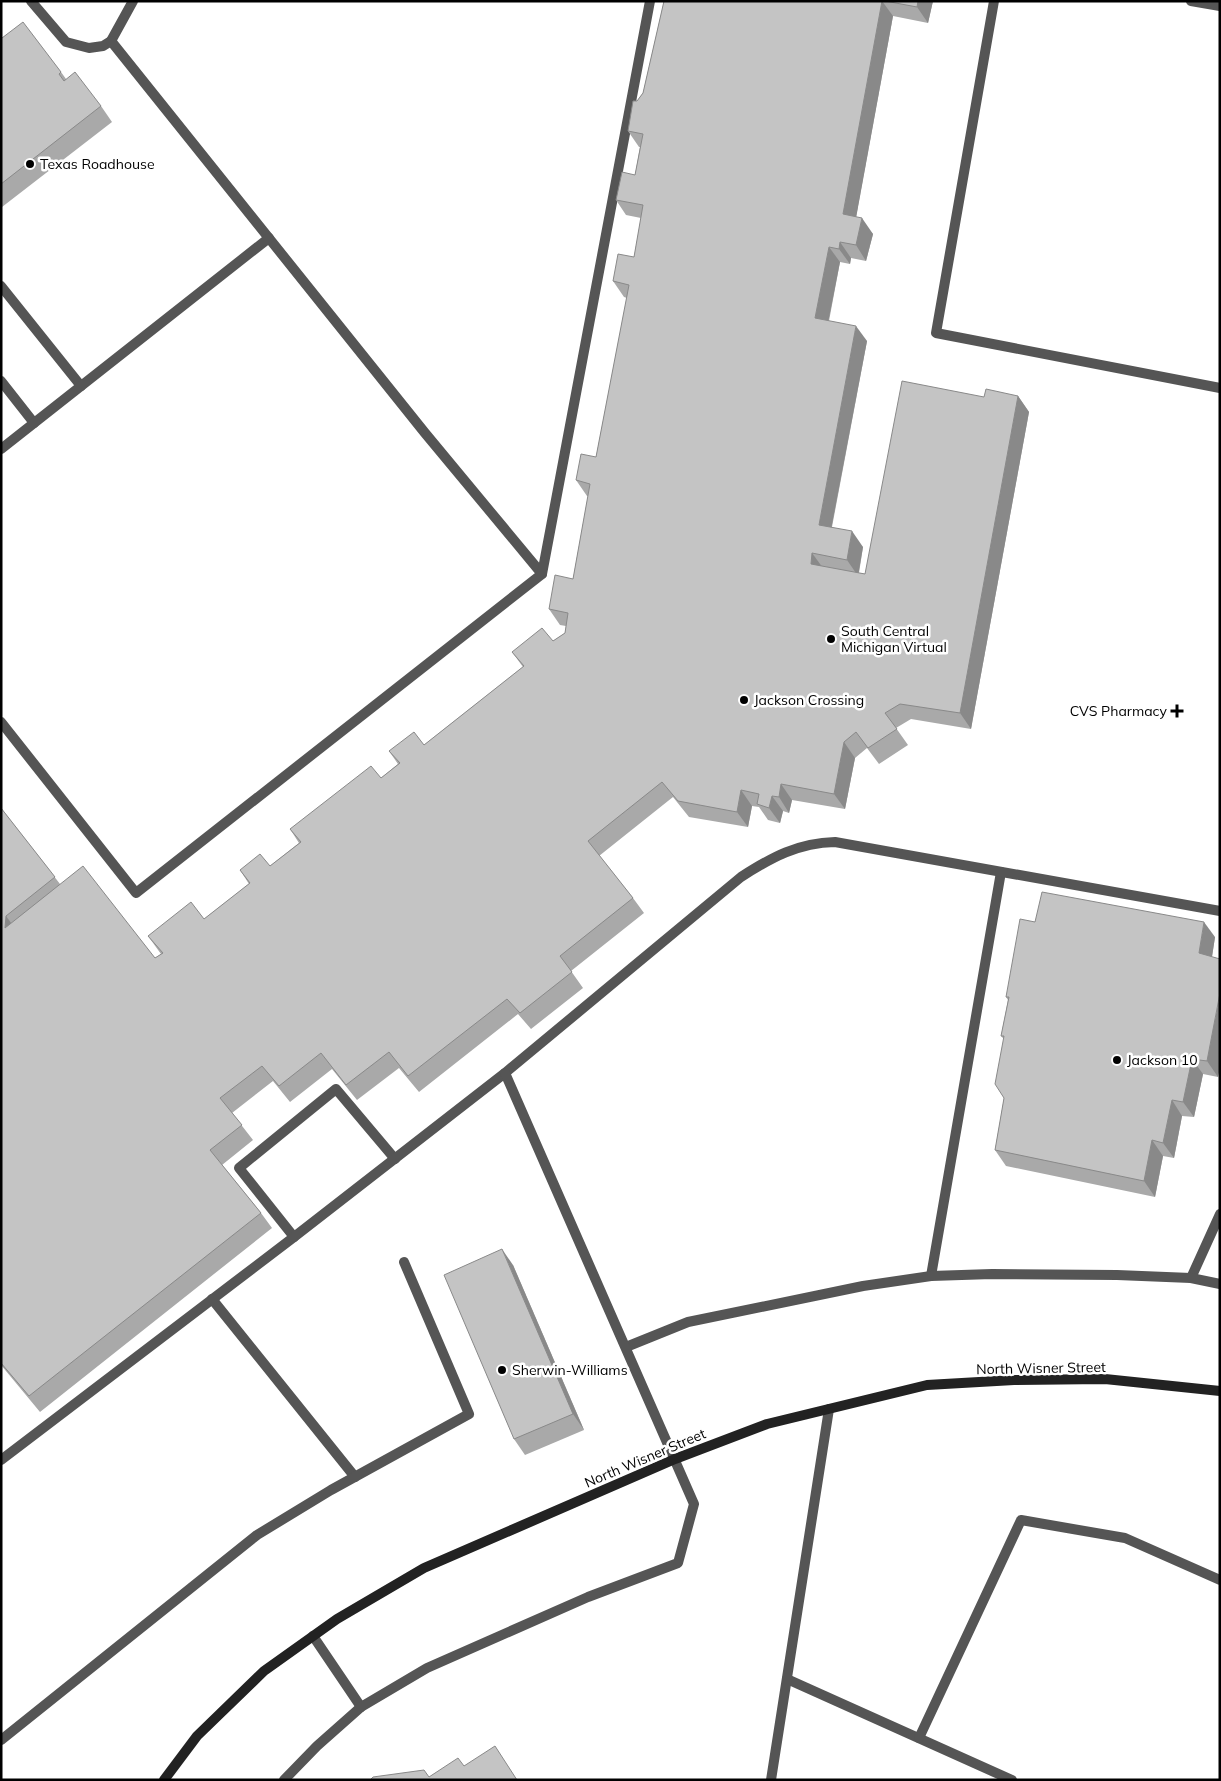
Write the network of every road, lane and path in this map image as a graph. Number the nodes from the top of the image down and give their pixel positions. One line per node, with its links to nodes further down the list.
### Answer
1 (31, 1): 7 (lane)
2 (133, 1): 7 (lane)
3 (650, 1): 15 (lane)
4 (994, 1): 12 (lane)
5 (1191, 1): 6 (lane)
6 (1220, 6)
7 (111, 41): 8 (lane)
8 (269, 238): 11 (lane); 15 (lane)
9 (1, 286): 11 (lane)
10 (1, 381): 13 (lane)
11 (81, 386): 13 (lane)
12 (1220, 388)
13 (34, 423): 14 (lane)
14 (3, 443)
15 (542, 574): 16 (lane)
16 (1, 722)
17 (1001, 872): 18 (lane); 19 (lane); 24 (lane)
18 (1220, 911)
19 (505, 1073): 20 (lane); 28 (lane)
20 (395, 1159): 22 (lane); 22 (lane)
21 (1220, 1214): 25 (lane)
22 (294, 1237): 27 (lane)
23 (404, 1262): 33 (lane)
24 (931, 1276): 25 (lane); 28 (lane)
25 (1191, 1278): 26 (lane)
26 (1220, 1284)
27 (212, 1299): 32 (lane); 33 (lane)
28 (626, 1347): 31 (lane)
29 (1220, 1391): 30 (street, North Wisner Street)
30 (829, 1409): 31 (street, North Wisner Street); 36 (lane)
31 (675, 1459): 35 (street, North Wisner Street); 37 (lane)
32 (1, 1460)
33 (354, 1477): 39 (lane)
34 (1220, 1580): 38 (lane)
35 (313, 1636): 37 (lane); 40 (street, North Wisner Street)
36 (787, 1679): 38 (lane); 42 (lane)
37 (361, 1707): 41 (lane)
38 (919, 1738): 43 (lane)
39 (1, 1740)
40 (164, 1780)
41 (284, 1780)
42 (771, 1780)
43 (1012, 1780)

